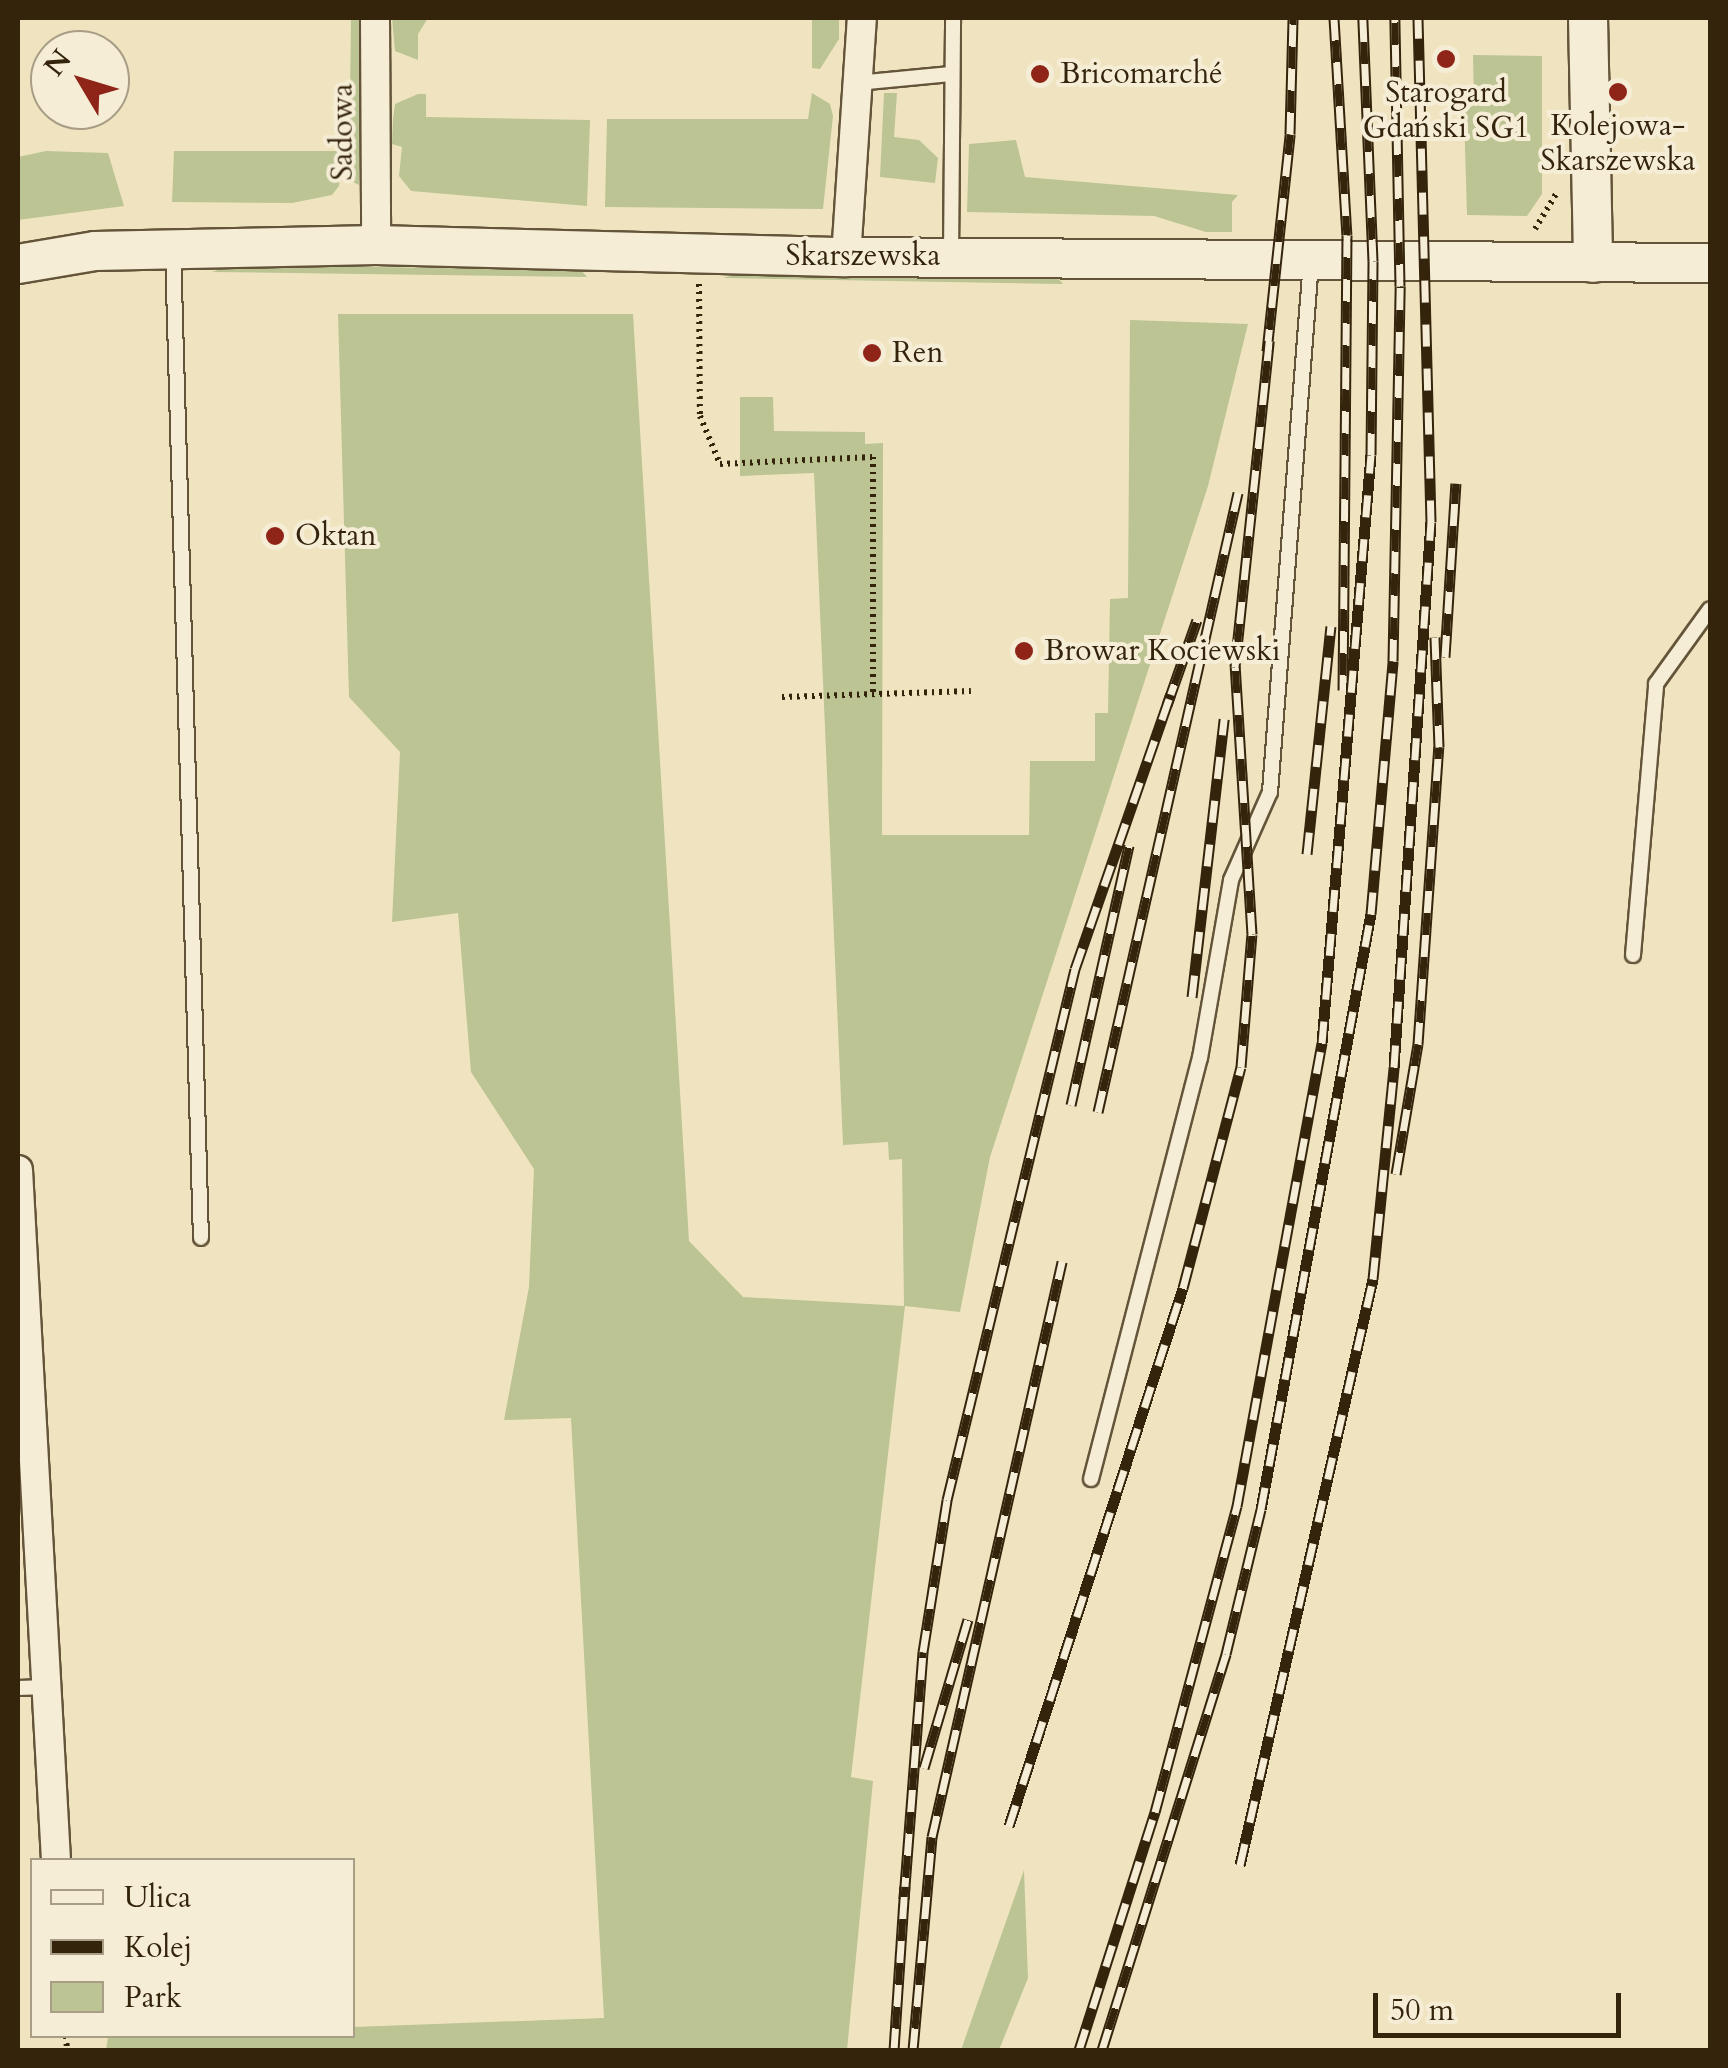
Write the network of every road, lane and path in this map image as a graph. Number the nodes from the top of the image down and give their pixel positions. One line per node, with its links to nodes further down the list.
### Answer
1 (375, 18): 7 (street, Sadowa)
2 (862, 18): 6 (street)
3 (953, 18): 5 (lane)
4 (1588, 18): 13 (main road)
5 (952, 74): 6 (lane); 11 (lane)
6 (856, 82): 10 (street)
7 (376, 246): 8 (main road, Skarszewska); 9 (main road, Skarszewska)
8 (172, 249): 15 (main road, Skarszewska); 22 (lane)
9 (694, 254): 10 (main road, Skarszewska); 18 (path)
10 (846, 257): 11 (main road, Skarszewska)
11 (952, 257): 12 (main road, Skarszewska)
12 (1311, 260): 13 (main road, Skarszewska); 23 (lane)
13 (1593, 263): 14 (main road, Skarszewska)
14 (1710, 263)
15 (18, 264)
16 (1710, 609): 20 (lane)
17 (971, 691): 18 (path)
18 (874, 694): 19 (path)
19 (782, 697)
20 (1633, 955)
21 (18, 1170): 24 (street)
22 (200, 1238)
23 (1091, 1479)
24 (48, 1686): 25 (lane); 26 (street)
25 (18, 1688)
26 (56, 1858)

